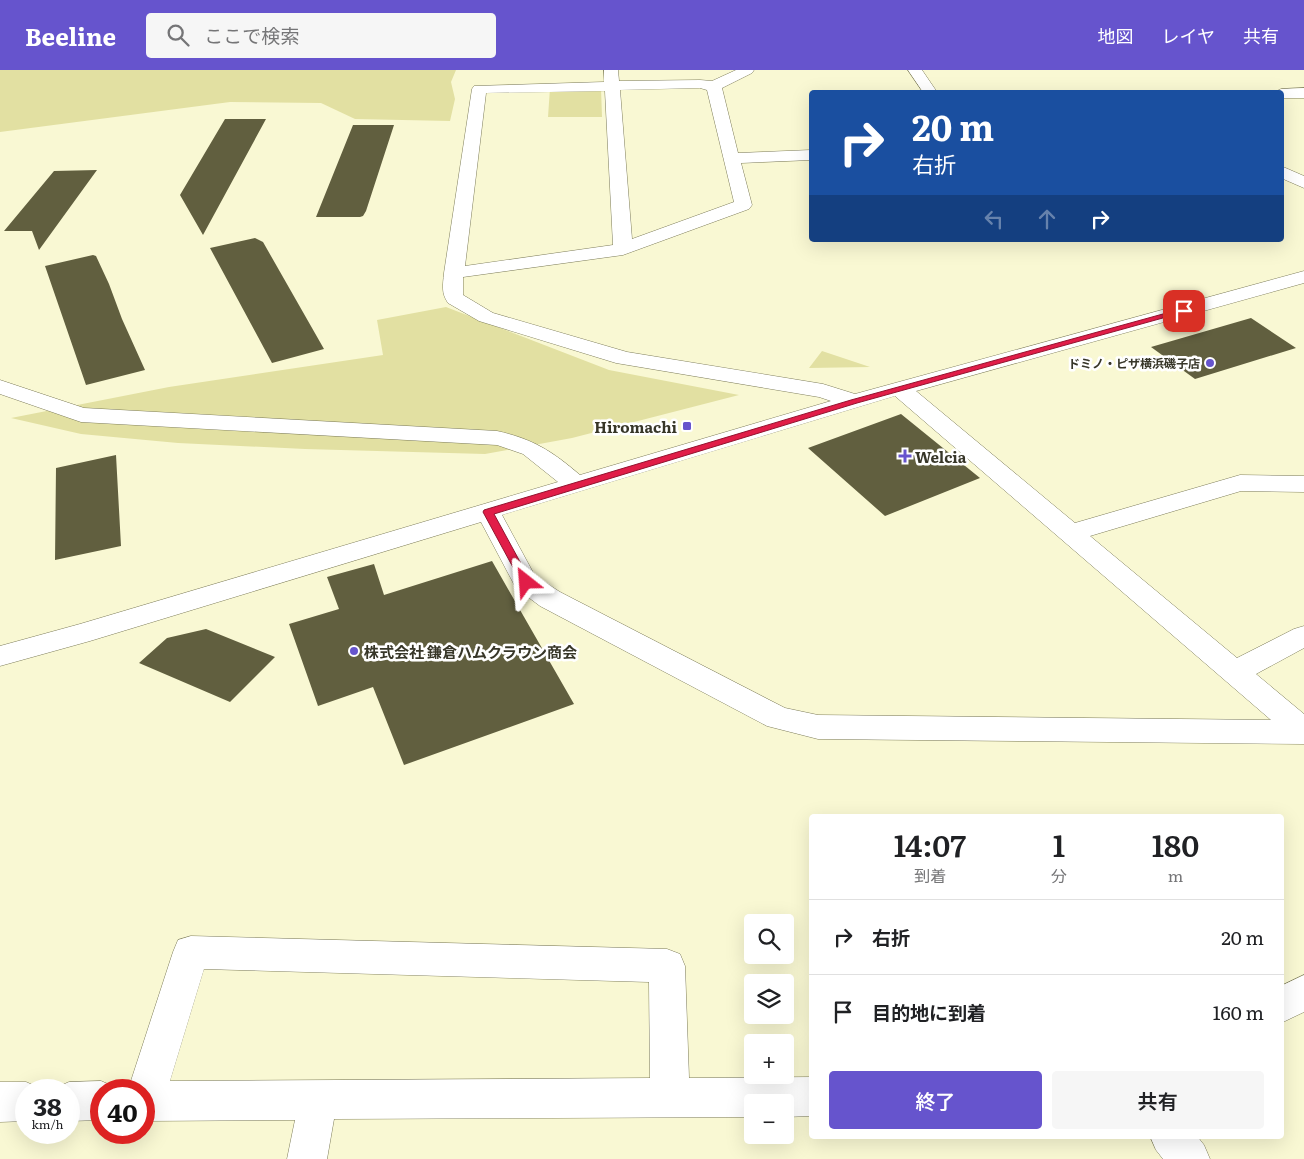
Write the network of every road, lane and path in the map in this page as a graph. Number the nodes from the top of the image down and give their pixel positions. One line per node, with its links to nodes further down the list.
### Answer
1 (748, 70): 4 (street)
2 (915, 70): 5 (street)
3 (611, 78): 4 (street); 12 (street); 13 (street)
4 (714, 86): 9 (street)
5 (929, 90)
6 (1284, 94): 7 (street)
7 (1304, 94)
8 (809, 155): 9 (street)
9 (732, 158): 12 (street)
10 (1284, 173): 11 (street)
11 (1304, 183)
12 (623, 249): 13 (street)
13 (454, 273): 17 (street)
14 (1304, 277): 16 (street)
15 (0, 387): 19 (street)
16 (900, 389): 17 (street); 21 (street)
17 (854, 402): 19 (street)
18 (1304, 484): 21 (street)
19 (576, 485): 20 (street)
20 (488, 512): 23 (street); 25 (street)
21 (1070, 533): 24 (street)
22 (1304, 636): 24 (street)
23 (0, 656)
24 (1235, 672): 25 (street)
25 (1304, 732)
26 (1304, 992): 27 (street)
27 (1284, 1004)
28 (151, 1079): 30 (street)
29 (809, 1098): 30 (street)
30 (670, 1099): 32 (street)
31 (155, 1101): 32 (street)
32 (318, 1101): 36 (street)
33 (0, 1102): 34 (street)
34 (15, 1102)
35 (1173, 1139): 37 (street)
36 (307, 1159)
37 (1190, 1159)

